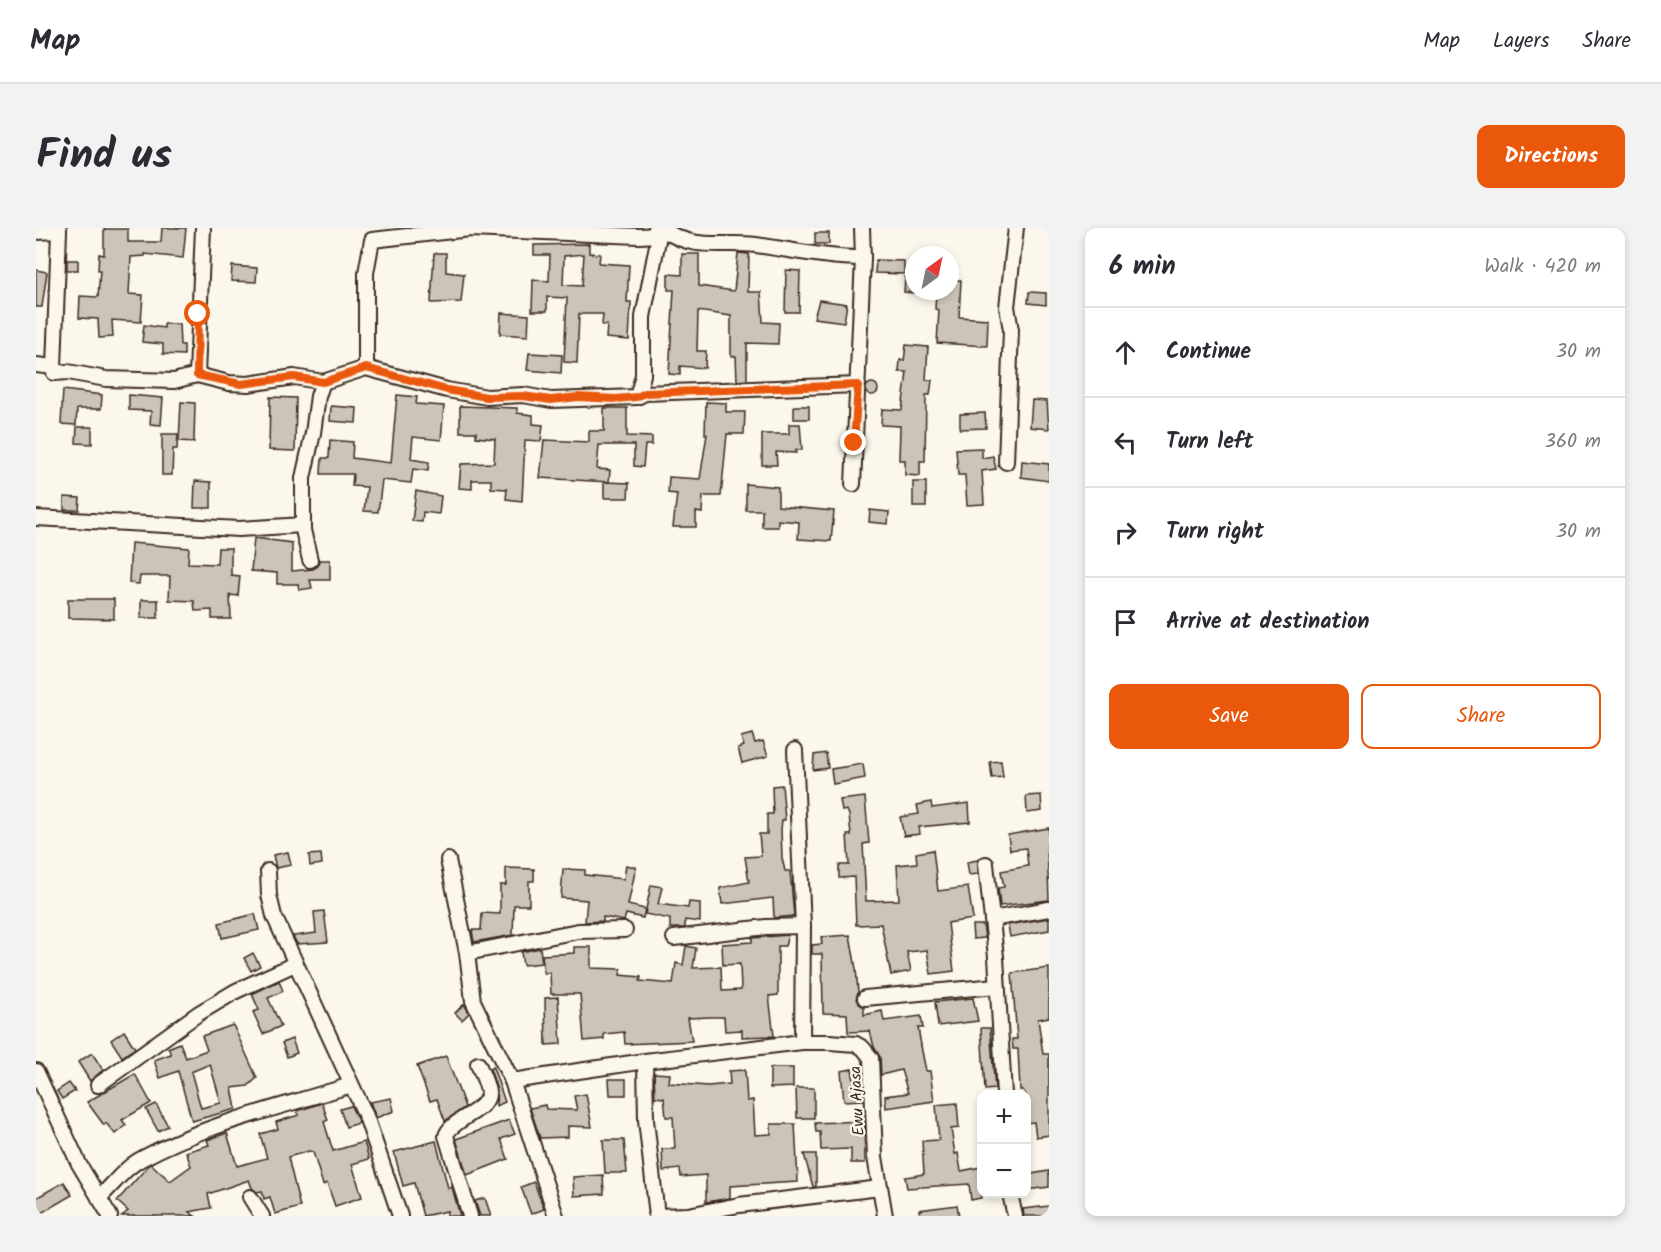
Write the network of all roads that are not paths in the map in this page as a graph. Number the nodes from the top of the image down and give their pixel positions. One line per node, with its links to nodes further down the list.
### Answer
1 (203, 228): 11 (street)
2 (862, 228): 7 (street)
3 (1016, 228): 15 (street)
4 (59, 230): 6 (street); 9 (street)
5 (658, 231): 7 (street); 10 (street); 14 (street)
6 (36, 232)
7 (863, 258): 13 (street)
8 (36, 365): 9 (street)
9 (54, 367): 11 (street)
10 (366, 368): 12 (street); 14 (street)
11 (197, 375): 12 (street)
12 (323, 382): 18 (street)
13 (858, 385): 14 (street); 16 (street)
14 (637, 397)
15 (1006, 462)
16 (853, 484)
17 (36, 518): 18 (street)
18 (303, 525): 19 (street)
19 (310, 560)
20 (795, 750): 26 (street)
21 (448, 860): 29 (street)
22 (986, 864): 25 (street)
23 (268, 871): 30 (street)
24 (1049, 909): 25 (street)
25 (992, 919): 31 (street)
26 (803, 926): 28 (street); 33 (street)
27 (625, 930): 29 (street)
28 (674, 938)
29 (467, 953): 37 (street)
30 (295, 964): 38 (street); 39 (street)
31 (997, 986): 32 (street); 40 (street)
32 (866, 998)
33 (802, 1042): 34 (street, Ewu Ajasa); 41 (street, Ewu Ajasa)
34 (645, 1061): 37 (street, Ewu Ajasa); 50 (street)
35 (478, 1064): 48 (street)
36 (36, 1071): 43 (street)
37 (512, 1081): 49 (street)
38 (98, 1085)
39 (351, 1085): 43 (street); 47 (street)
40 (1004, 1090)
41 (880, 1188): 50 (street); 51 (street, Ewu Ajasa)
42 (250, 1197): 46 (street)
43 (99, 1198): 45 (street)
44 (1012, 1198): 52 (street)
45 (110, 1216)
46 (262, 1216)
47 (400, 1216)
48 (470, 1216)
49 (556, 1216)
50 (656, 1216)
51 (885, 1216)
52 (1014, 1216)

